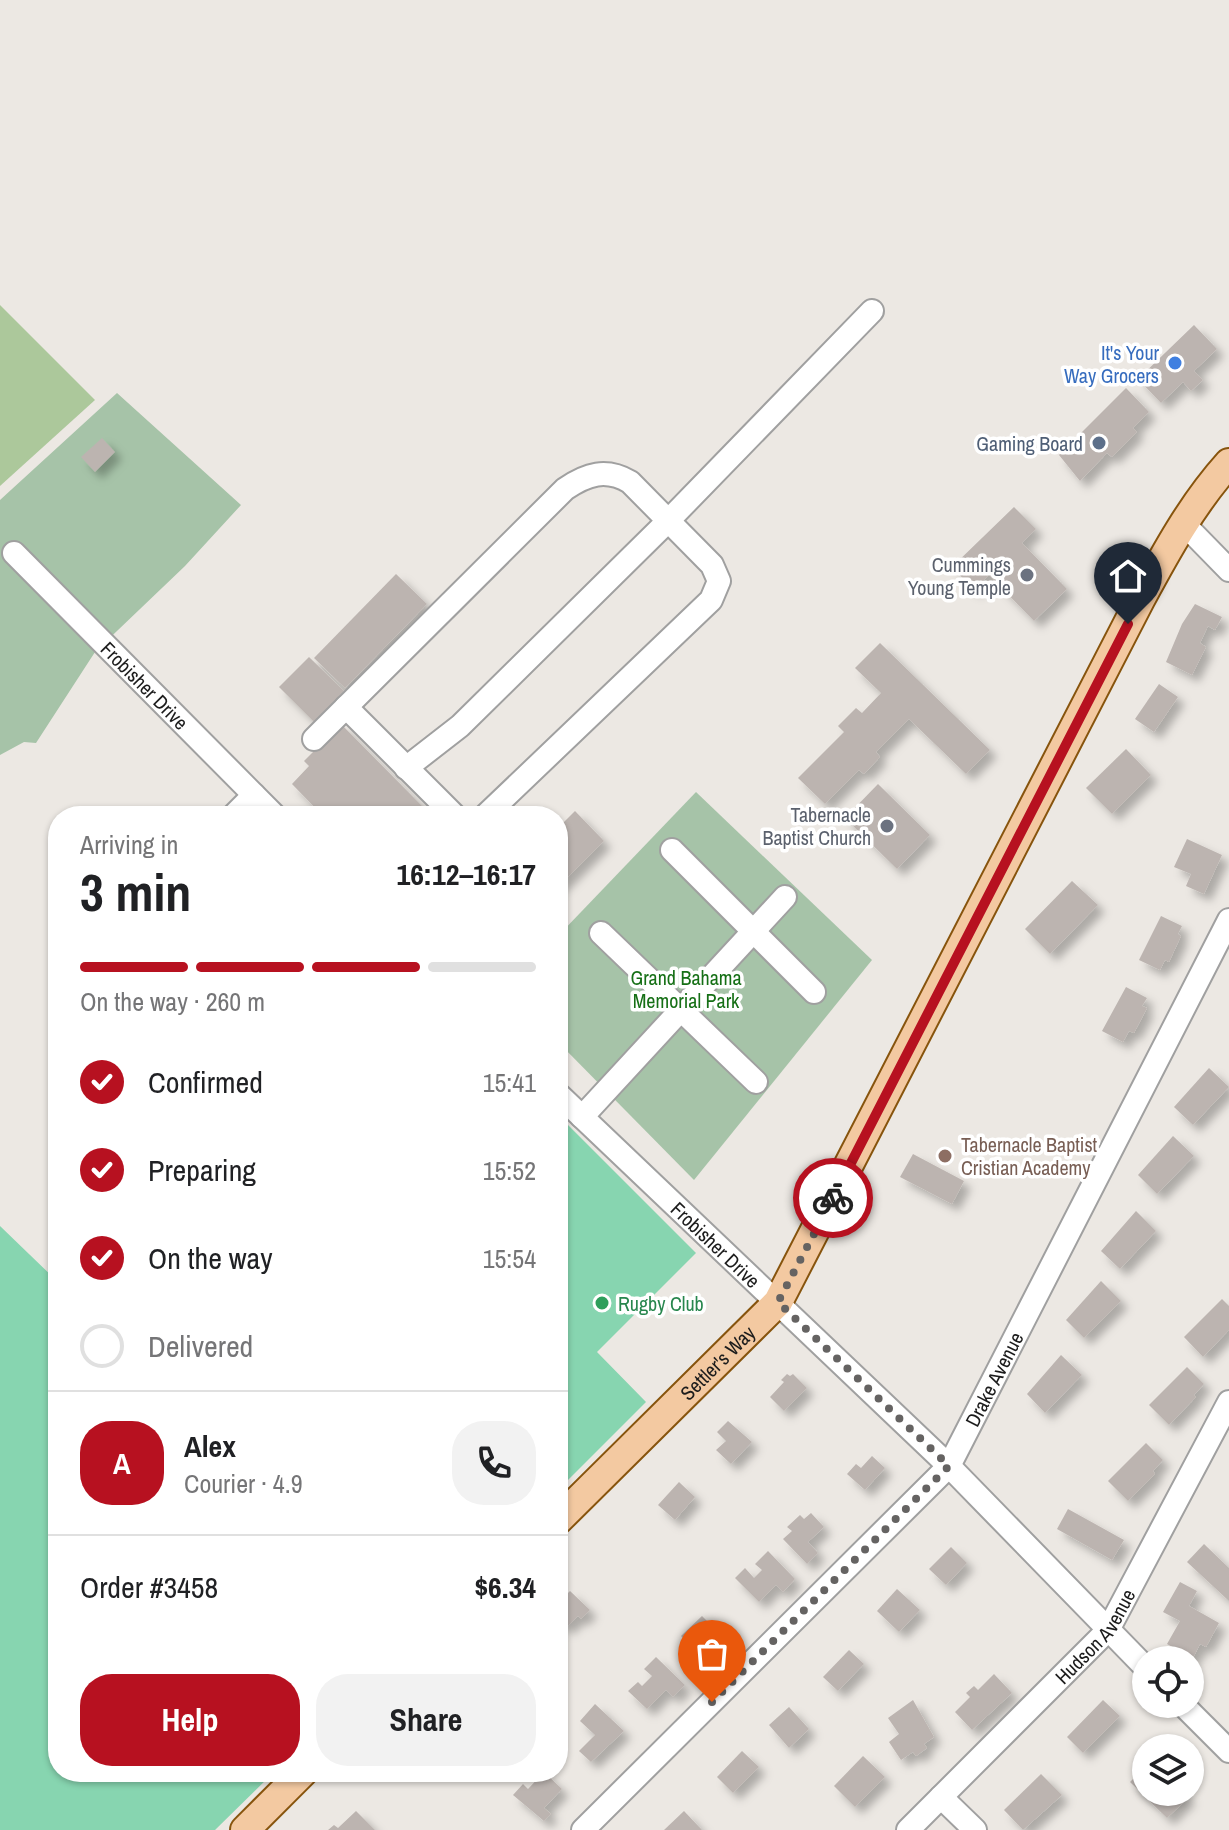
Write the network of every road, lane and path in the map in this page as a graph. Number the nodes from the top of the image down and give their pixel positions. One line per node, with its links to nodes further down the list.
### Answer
1 (872, 311): 3 (street)
2 (1229, 463): 4 (main road, Settler's Way)
3 (668, 521): 7 (street); 9 (street); 14 (street)
4 (1184, 524): 6 (street); 25 (main road, Settler's Way)
5 (14, 553): 10 (street, Frobisher Drive)
6 (1229, 570)
7 (346, 707): 8 (street); 9 (street)
8 (314, 739)
9 (406, 768): 13 (street)
10 (254, 795): 11 (street); 12 (street, Frobisher Drive)
11 (243, 806)
12 (265, 806)
13 (439, 806)
14 (495, 806)
15 (672, 850): 18 (street)
16 (785, 897): 18 (street)
17 (1229, 920): 27 (street, Drake Avenue)
18 (753, 931): 20 (street); 21 (street)
19 (601, 933): 21 (street)
20 (814, 992)
21 (681, 1010): 22 (street); 24 (street)
22 (756, 1082)
23 (568, 1104): 24 (street, Frobisher Drive)
24 (582, 1117): 25 (street, Frobisher Drive)
25 (778, 1302): 27 (street, Frobisher Drive); 28 (main road, Settler's Way)
26 (1229, 1402): 29 (street, Hudson Avenue)
27 (949, 1466): 29 (street, Frobisher Drive); 36 (street, Drake Avenue)
28 (568, 1510)
29 (1108, 1630): 30 (street, Frobisher Drive); 34 (street, Hudson Avenue)
30 (1132, 1654)
31 (1196, 1718): 32 (street)
32 (1229, 1751)
33 (293, 1782): 35 (main road)
34 (941, 1797): 37 (street, Hudson Avenue); 38 (street)
35 (245, 1830)
36 (583, 1830)
37 (908, 1830)
38 (975, 1830)

